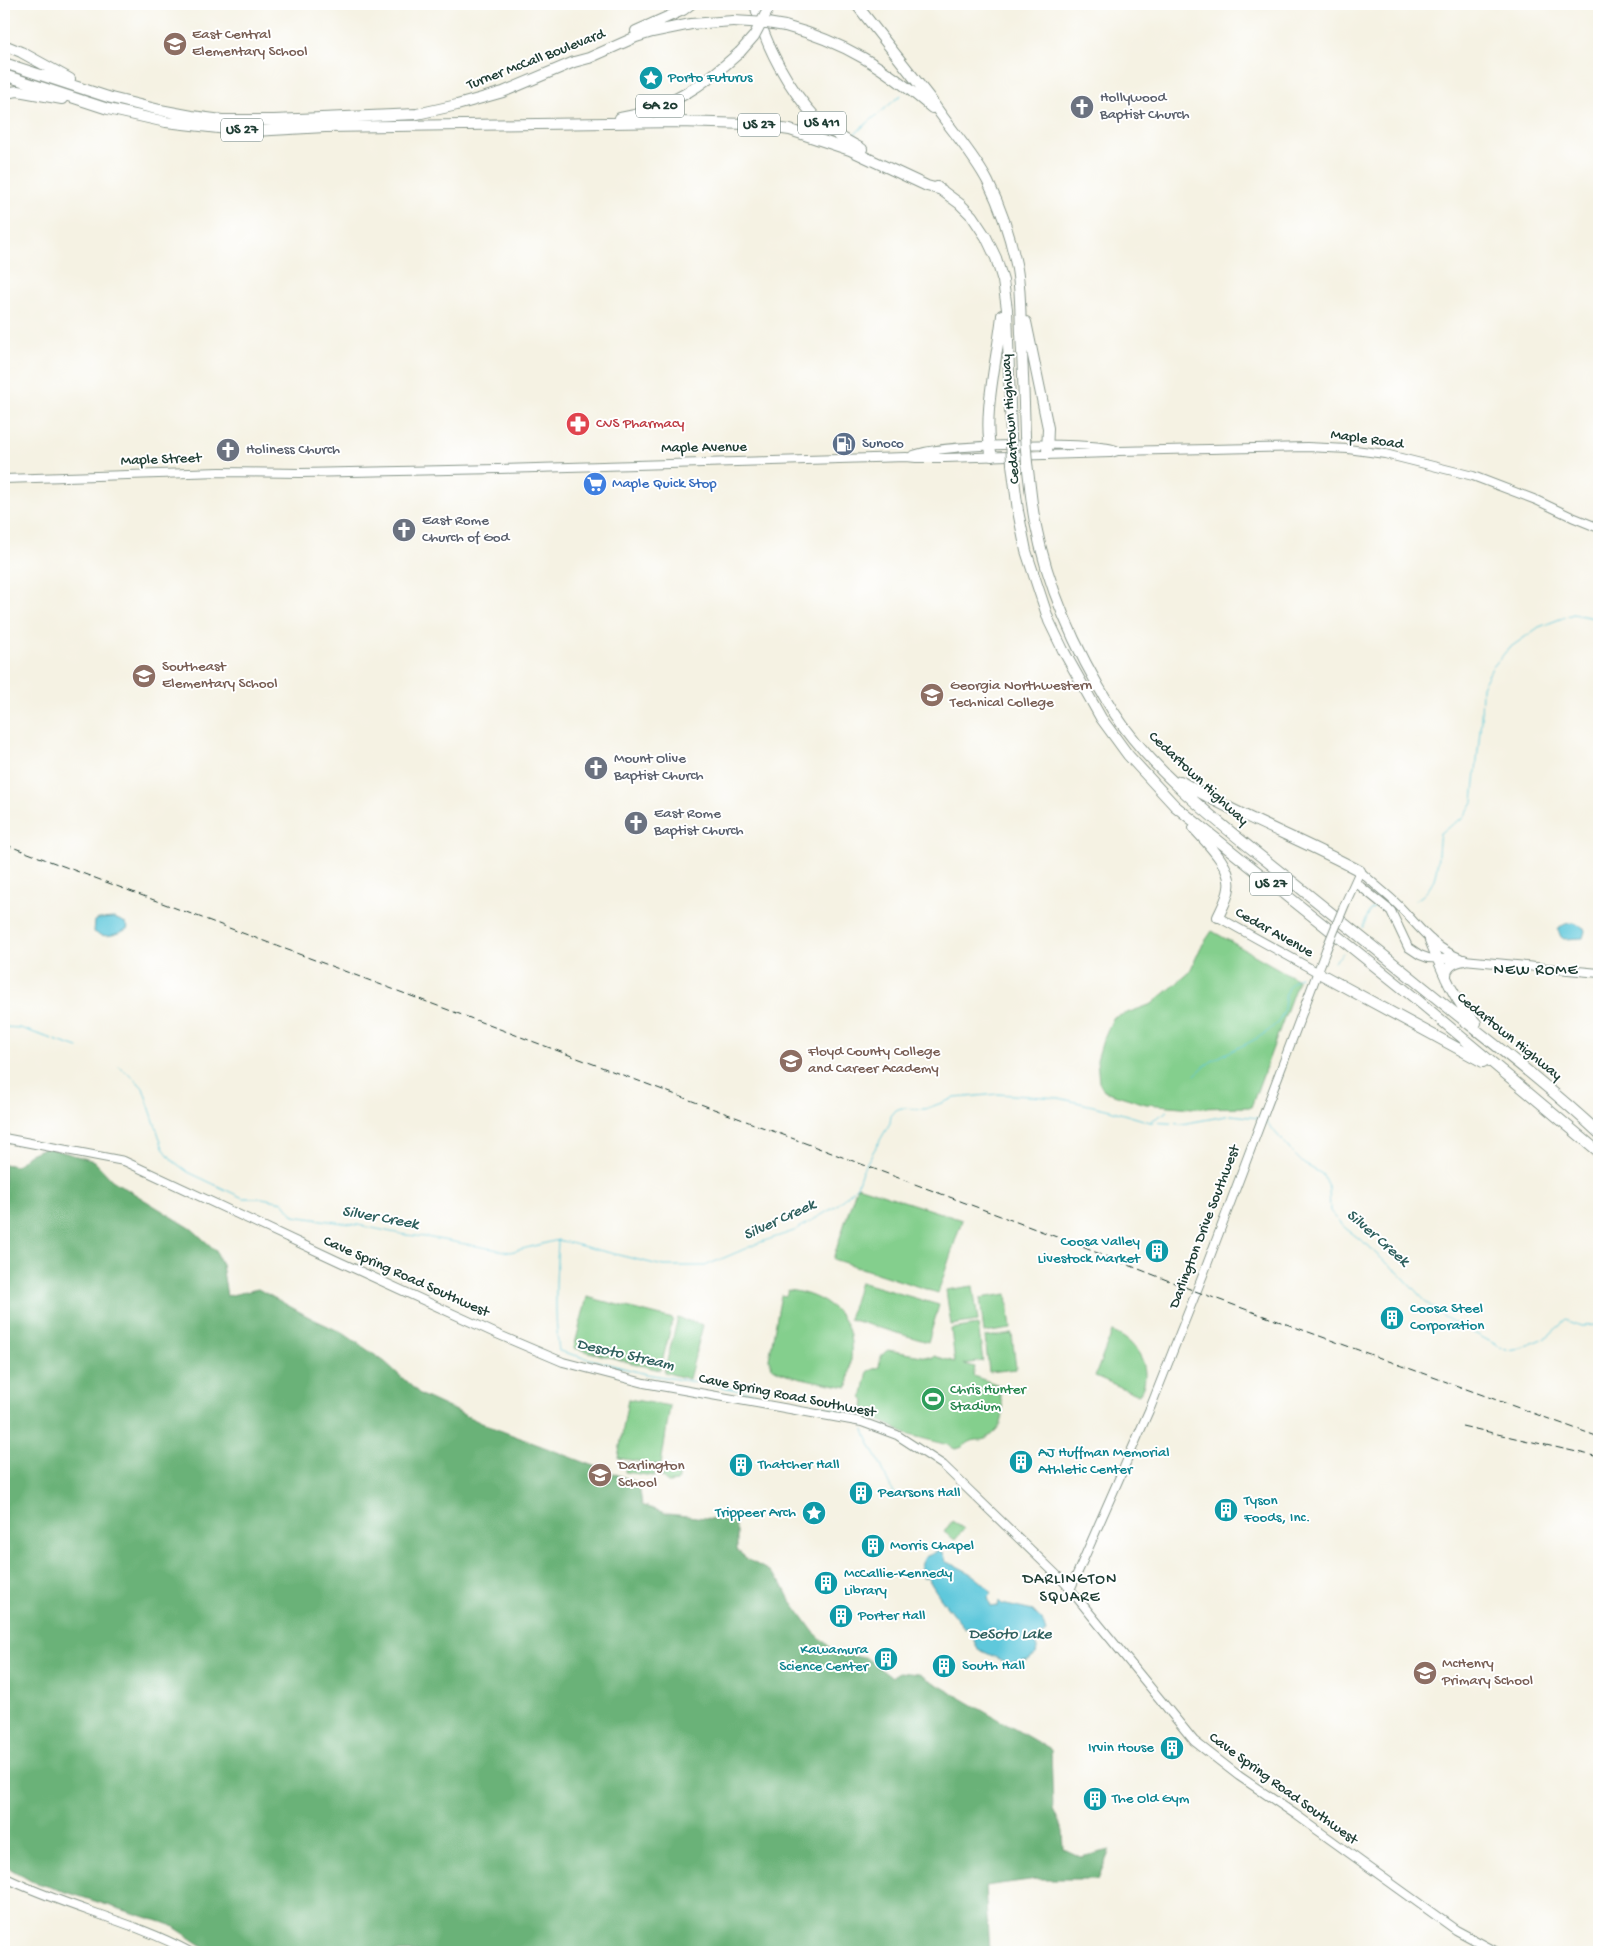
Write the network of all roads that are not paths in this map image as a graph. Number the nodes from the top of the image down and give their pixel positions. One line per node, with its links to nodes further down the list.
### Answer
1 (691, 4): 6 (highway)
2 (755, 4): 14 (highway, US 411)
3 (771, 4): 13 (highway, GA 20, bridge)
4 (856, 4): 12 (highway)
5 (4, 45): 9 (highway)
6 (574, 62): 9 (highway, Turner McCall Boulevard / US 27); 12 (highway, Turner McCall Boulevard / US 27, bridge)
7 (4, 63): 9 (highway, Turner McCall Boulevard / US 27)
8 (4, 74): 11 (highway, US 27)
9 (89, 90)
10 (4, 93): 11 (highway)
11 (108, 108): 13 (highway, US 27)
12 (939, 113): 16 (highway, Cedartown Highway / US 27)
13 (564, 124): 14 (highway, US 27)
14 (942, 190): 15 (highway, Cedartown Highway / US 27)
15 (1003, 281): 18 (highway); 27 (highway, Cedartown Highway / US 27, bridge)
16 (1020, 293): 17 (highway, Cedartown Highway / US 27); 19 (highway)
17 (1022, 441): 18 (street, Maple Avenue); 19 (street, Maple Road); 22 (highway, Cedartown Highway / US 27, bridge)
18 (989, 446): 20 (street, Maple Avenue); 21 (highway)
19 (1047, 450): 22 (street, Maple Road); 25 (street, Maple Road)
20 (910, 456): 21 (street, Maple Avenue); 23 (street, Maple Avenue)
21 (992, 456): 22 (street, Maple Avenue)
22 (1024, 459): 26 (highway, Cedartown Highway / US 27)
23 (498, 469): 24 (street, Maple Street)
24 (4, 479)
25 (1599, 528)
26 (1162, 770): 28 (highway); 37 (highway, Cedartown Highway / US 27)
27 (1175, 806): 30 (highway); 38 (highway, Cedartown Highway / US 27)
28 (1360, 872): 29 (street, Darlington Drive Southwest); 31 (street)
29 (1355, 882): 32 (street); 34 (street, Darlington Drive Southwest, bridge)
30 (1218, 917): 34 (street, Cedar Avenue)
31 (1430, 940): 32 (highway); 33 (street)
32 (1437, 959): 33 (street); 36 (highway)
33 (1464, 960): 35 (street); 36 (highway)
34 (1317, 972): 38 (highway); 42 (street, Darlington Drive Southwest)
35 (1599, 973)
36 (1446, 980): 37 (highway)
37 (1488, 1039): 39 (highway, Cedartown Highway / US 27)
38 (1501, 1072): 41 (highway, Cedartown Highway / US 27)
39 (1599, 1133)
40 (4, 1138): 42 (street, Cave Spring Road Southwest)
41 (1599, 1152)
42 (1070, 1590): 45 (street, Cave Spring Road Southwest)
43 (4, 1878): 44 (street)
44 (190, 1952)
45 (1497, 1952)

